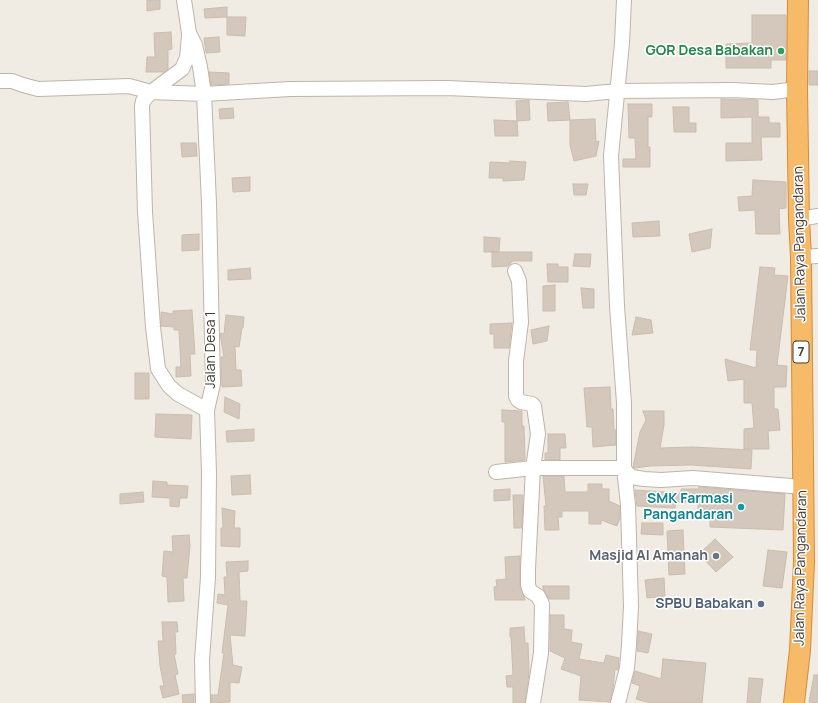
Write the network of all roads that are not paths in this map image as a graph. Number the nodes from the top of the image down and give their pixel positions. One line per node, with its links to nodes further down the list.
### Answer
1 (184, 0): 4 (street, Jalan Desa 1)
2 (624, 0): 7 (street)
3 (798, 0): 6 (highway, Jalan Raya Pangandaran / 7)
4 (189, 34): 8 (street); 9 (street, Jalan Desa 1)
5 (0, 81): 8 (street)
6 (797, 89): 7 (street); 11 (highway, Jalan Raya Pangandaran / 7)
7 (617, 91): 9 (street); 16 (street)
8 (151, 92): 9 (street); 14 (street)
9 (204, 94): 14 (street, Jalan Desa 1)
10 (818, 216): 11 (street)
11 (799, 219): 12 (highway, Jalan Raya Pangandaran / 7)
12 (810, 257): 18 (highway, Jalan Raya Pangandaran / 7)
13 (515, 271): 15 (street)
14 (207, 410): 19 (street, Jalan Desa 1)
15 (533, 468): 16 (street); 17 (street); 20 (street)
16 (624, 468): 18 (street); 21 (street)
17 (496, 472)
18 (803, 487): 22 (highway, Jalan Raya Pangandaran / 7)
19 (203, 703)
20 (533, 703)
21 (618, 703)
22 (794, 703)

